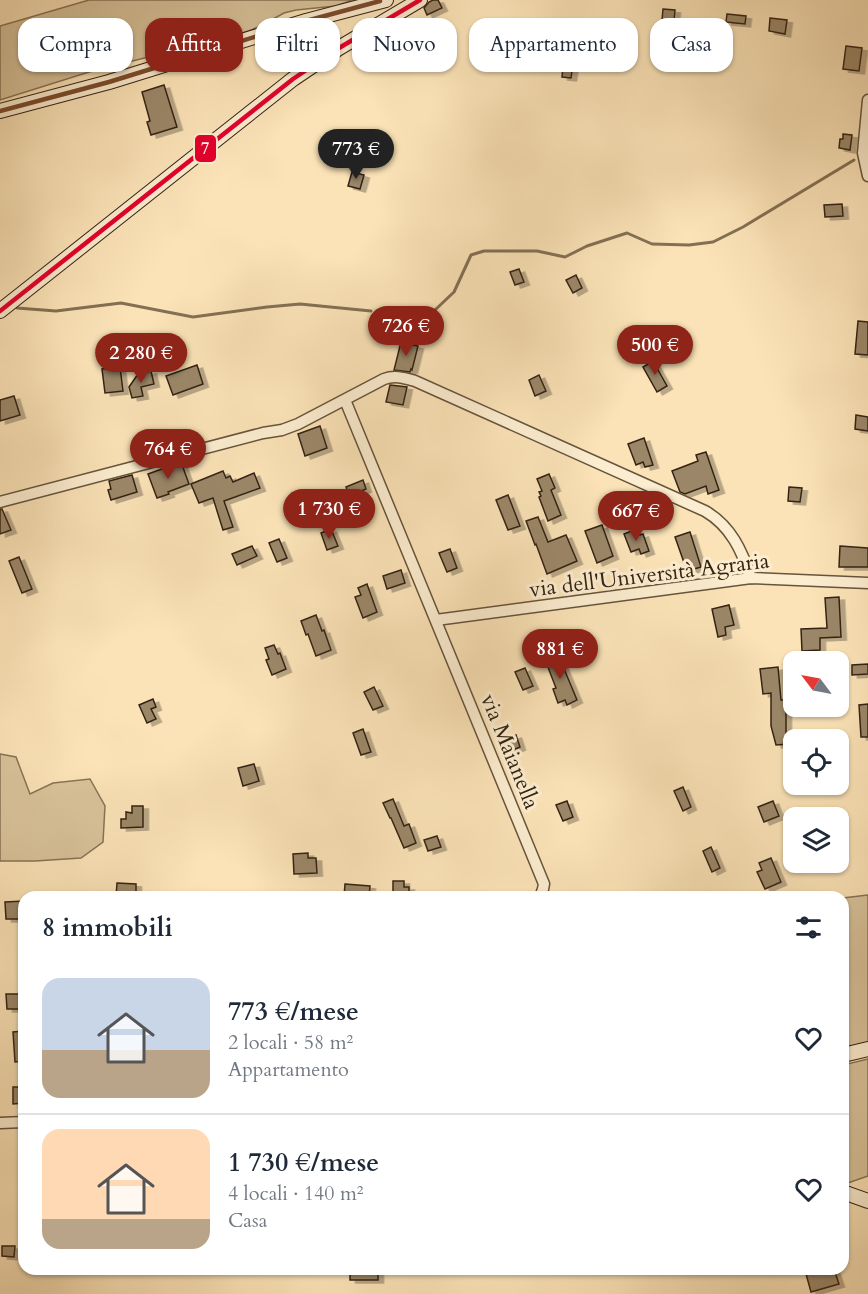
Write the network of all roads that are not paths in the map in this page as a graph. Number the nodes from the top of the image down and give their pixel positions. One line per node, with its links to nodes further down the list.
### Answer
1 (386, 0): 4 (main road)
2 (420, 0): 6 (main road)
3 (868, 100): 5 (street)
4 (0, 111)
5 (868, 176)
6 (0, 311)
7 (345, 400): 8 (street); 9 (street); 11 (street, via Maianella)
8 (0, 502)
9 (752, 578): 10 (street, via dell'Università Agraria); 11 (street, via dell'Università Agraria)
10 (868, 583)
11 (436, 620): 12 (street, via Maianella)
12 (542, 891)
13 (868, 1049): 14 (main road)
14 (849, 1054)
15 (18, 1122): 16 (street)
16 (0, 1123)
17 (849, 1194): 18 (main road)
18 (868, 1202)

